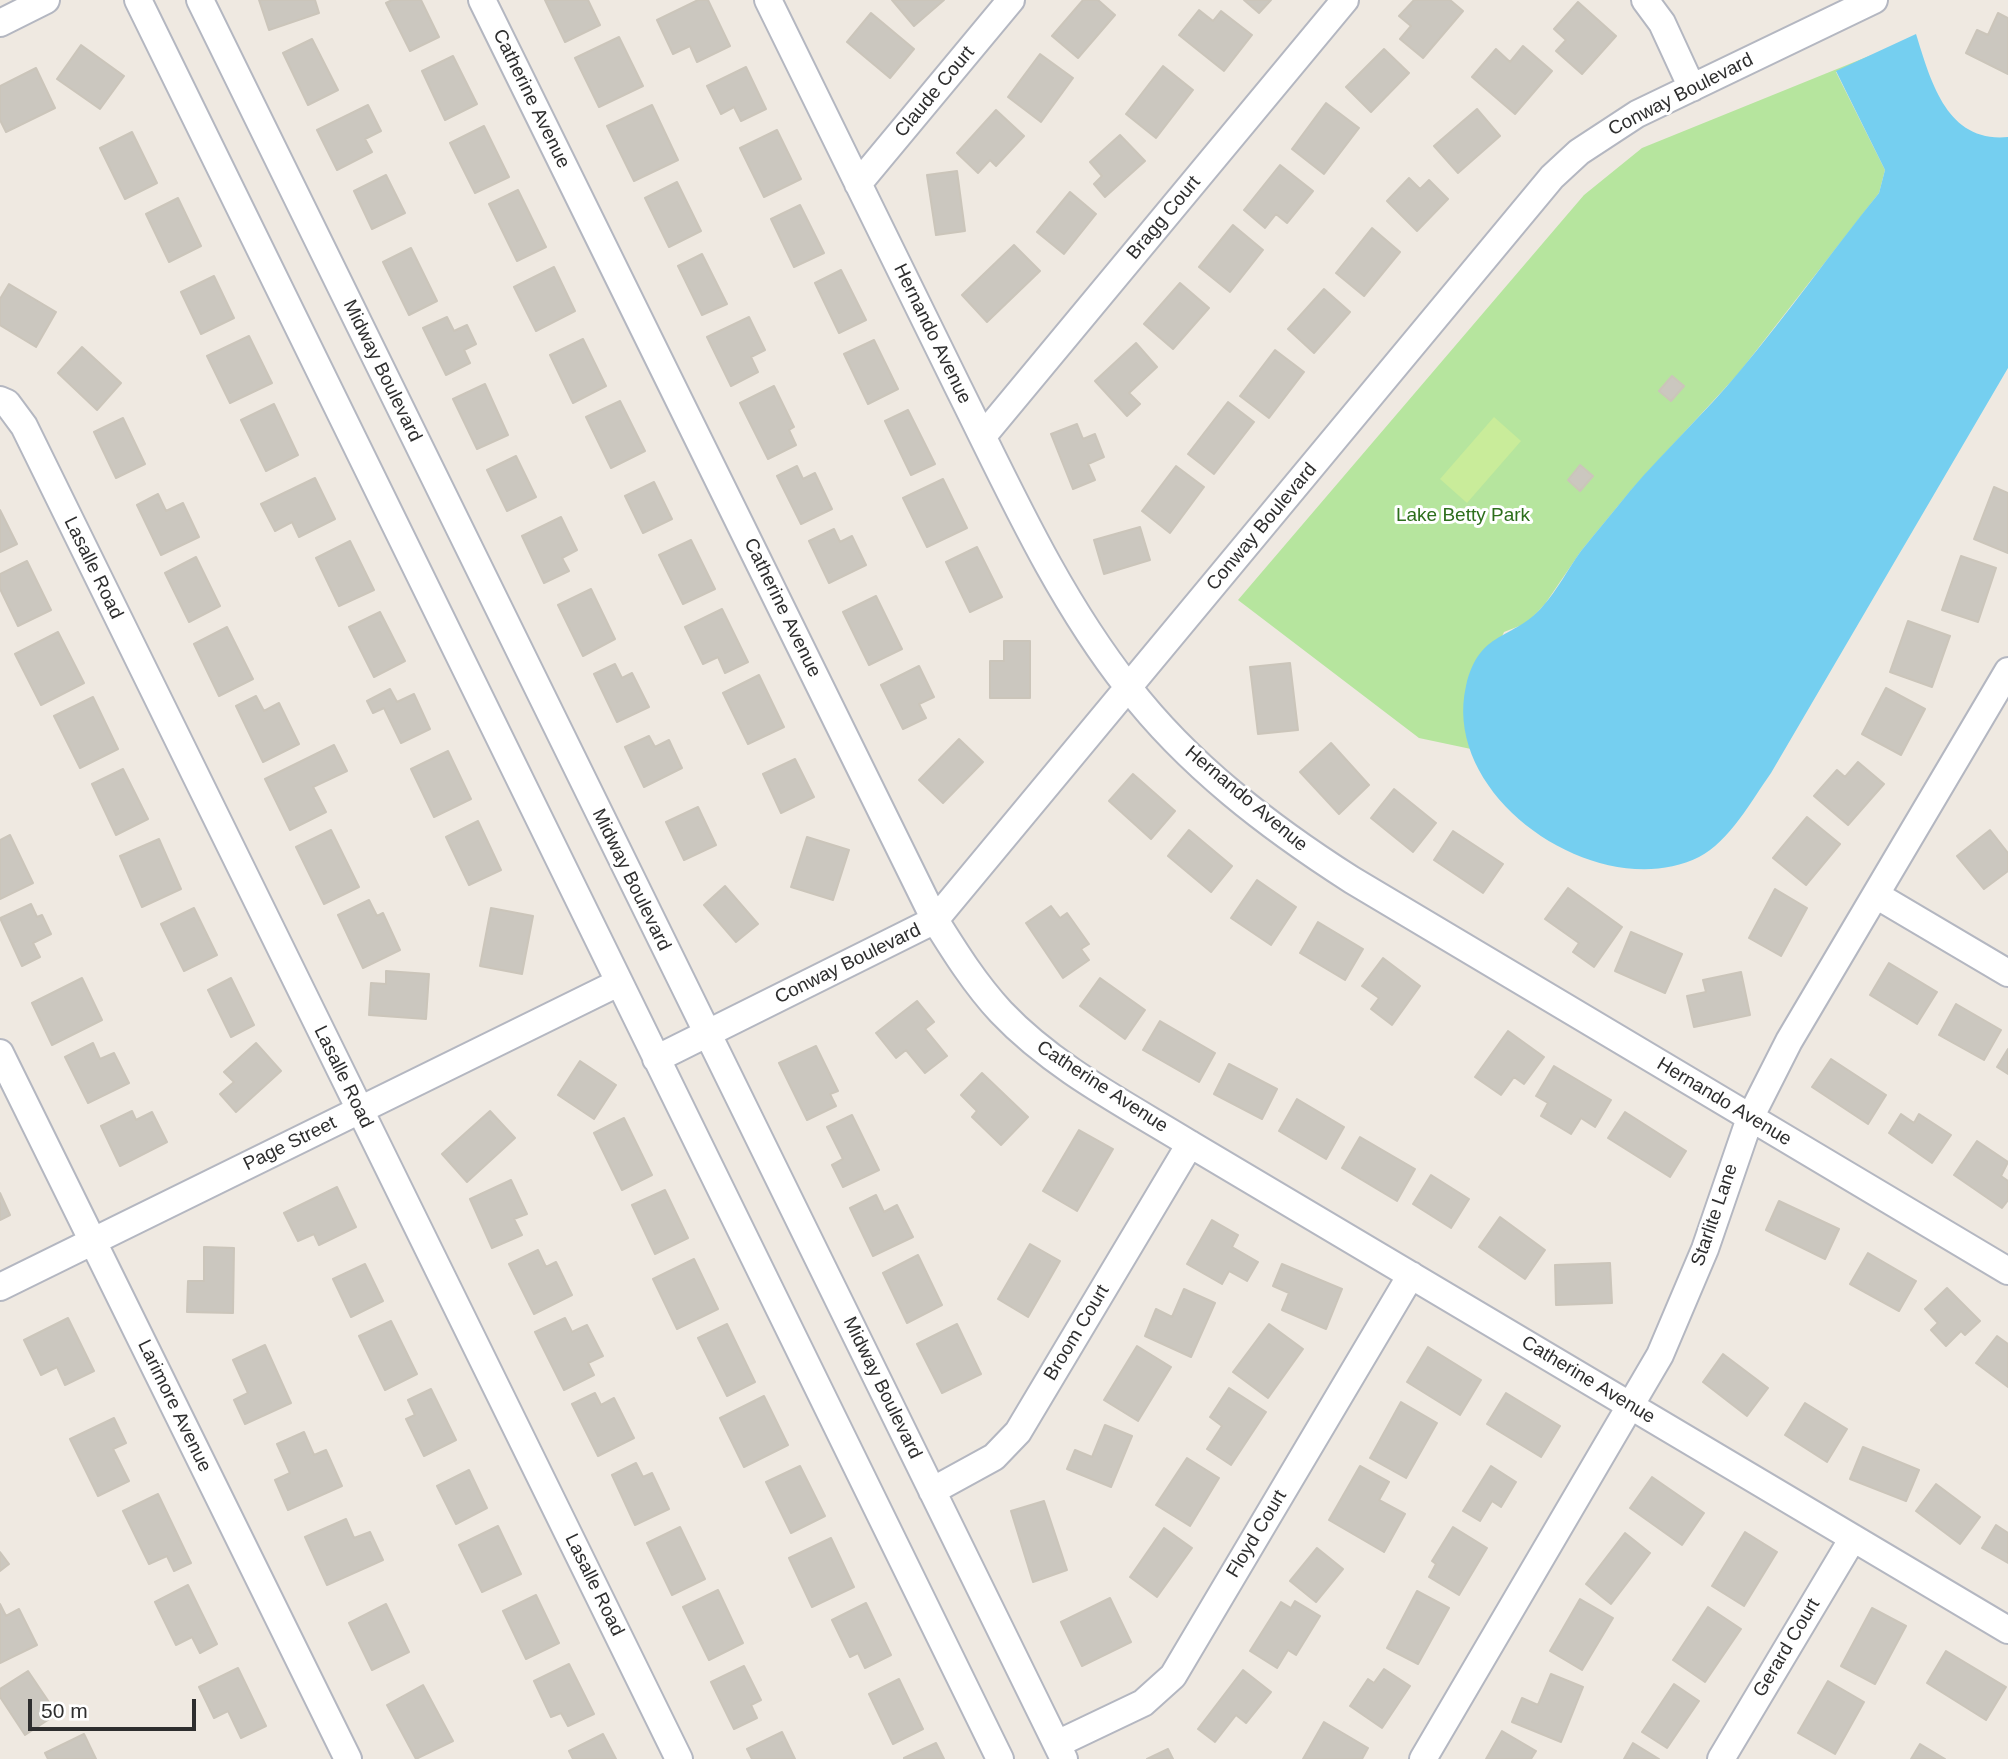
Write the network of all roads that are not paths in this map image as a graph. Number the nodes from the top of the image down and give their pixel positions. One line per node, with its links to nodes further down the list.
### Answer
1 (46, 0): 10 (street)
2 (138, 0): 20 (street)
3 (200, 0): 21 (street, Midway Boulevard)
4 (482, 0): 18 (street, Catherine Avenue)
5 (768, 0): 12 (street, Hernando Avenue)
6 (1011, 0): 12 (street, Claude Court)
7 (1345, 0): 14 (street, Bragg Court)
8 (1645, 0): 11 (street)
9 (1874, 0): 11 (street, Conway Boulevard)
10 (0, 23)
11 (1692, 88): 16 (street, Conway Boulevard)
12 (858, 184): 14 (street, Hernando Avenue)
13 (0, 400): 24 (street, Lasalle Road)
14 (983, 436): 16 (street, Hernando Avenue)
15 (2007, 673): 17 (street, Starlite Lane)
16 (1128, 688): 18 (street, Conway Boulevard); 25 (street, Hernando Avenue)
17 (1876, 895): 19 (street); 25 (street, Starlite Lane)
18 (936, 920): 21 (street, Conway Boulevard); 26 (street, Catherine Avenue)
19 (2008, 973)
20 (618, 983): 23 (street); 24 (street, Page Street)
21 (707, 1034): 23 (street, Conway Boulevard); 32 (street, Midway Boulevard)
22 (0, 1053): 27 (street, Larimore Avenue)
23 (656, 1059): 38 (street)
24 (359, 1110): 27 (street, Page Street); 37 (street, Lasalle Road)
25 (1750, 1118): 28 (street, Hernando Avenue); 31 (street, Starlite Lane)
26 (1190, 1144): 29 (street, Catherine Avenue); 32 (street, Broom Court)
27 (92, 1241): 30 (street, Page Street); 36 (street, Larimore Avenue)
28 (2008, 1271)
29 (1411, 1275): 31 (street, Catherine Avenue); 35 (street, Floyd Court)
30 (0, 1287)
31 (1632, 1406): 33 (street, Catherine Avenue); 39 (street, Starlite Lane)
32 (932, 1491): 35 (street, Midway Boulevard)
33 (1853, 1538): 34 (street, Catherine Avenue); 40 (street, Gerard Court)
34 (2008, 1630)
35 (1060, 1752)
36 (348, 1759)
37 (680, 1759)
38 (1000, 1759)
39 (1423, 1759)
40 (1721, 1759)

